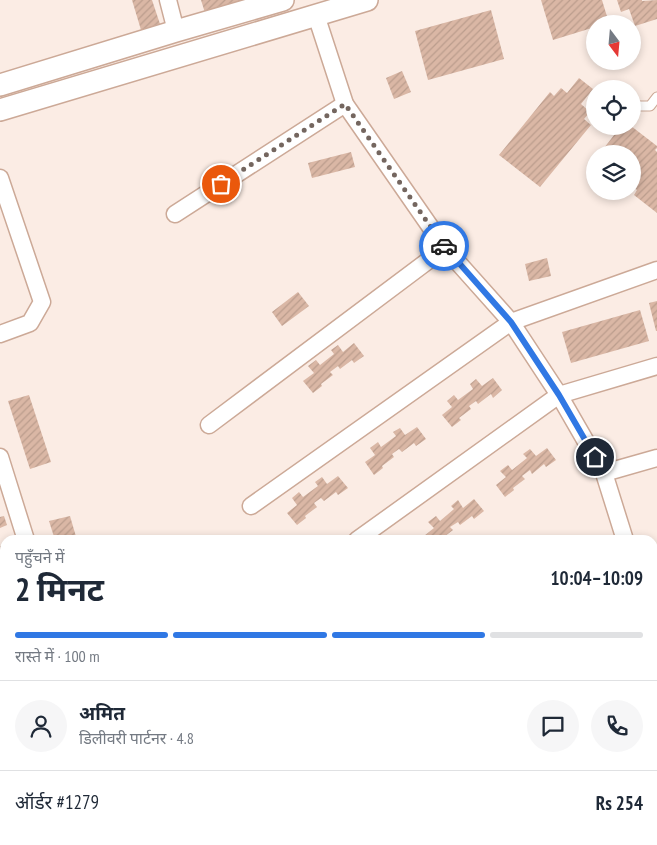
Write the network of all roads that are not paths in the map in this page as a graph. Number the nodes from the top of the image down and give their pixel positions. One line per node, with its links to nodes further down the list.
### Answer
1 (168, 0): 5 (street)
2 (283, 0): 5 (street)
3 (367, 0): 4 (street)
4 (316, 15): 8 (street); 10 (street)
5 (176, 31): 6 (street)
6 (0, 85)
7 (657, 97): 9 (lane)
8 (345, 104): 12 (street); 13 (street)
9 (641, 106)
10 (0, 110)
11 (0, 178): 16 (street)
12 (175, 214)
13 (445, 248): 15 (street); 19 (street)
14 (657, 270): 15 (street)
15 (511, 322): 18 (street); 23 (street)
16 (0, 334)
17 (657, 366): 18 (street)
18 (559, 395): 22 (street); 25 (street)
19 (209, 424)
20 (0, 457): 24 (street)
21 (657, 458): 22 (street)
22 (604, 473): 26 (street)
23 (251, 506)
24 (24, 535)
25 (364, 535)
26 (623, 535)

